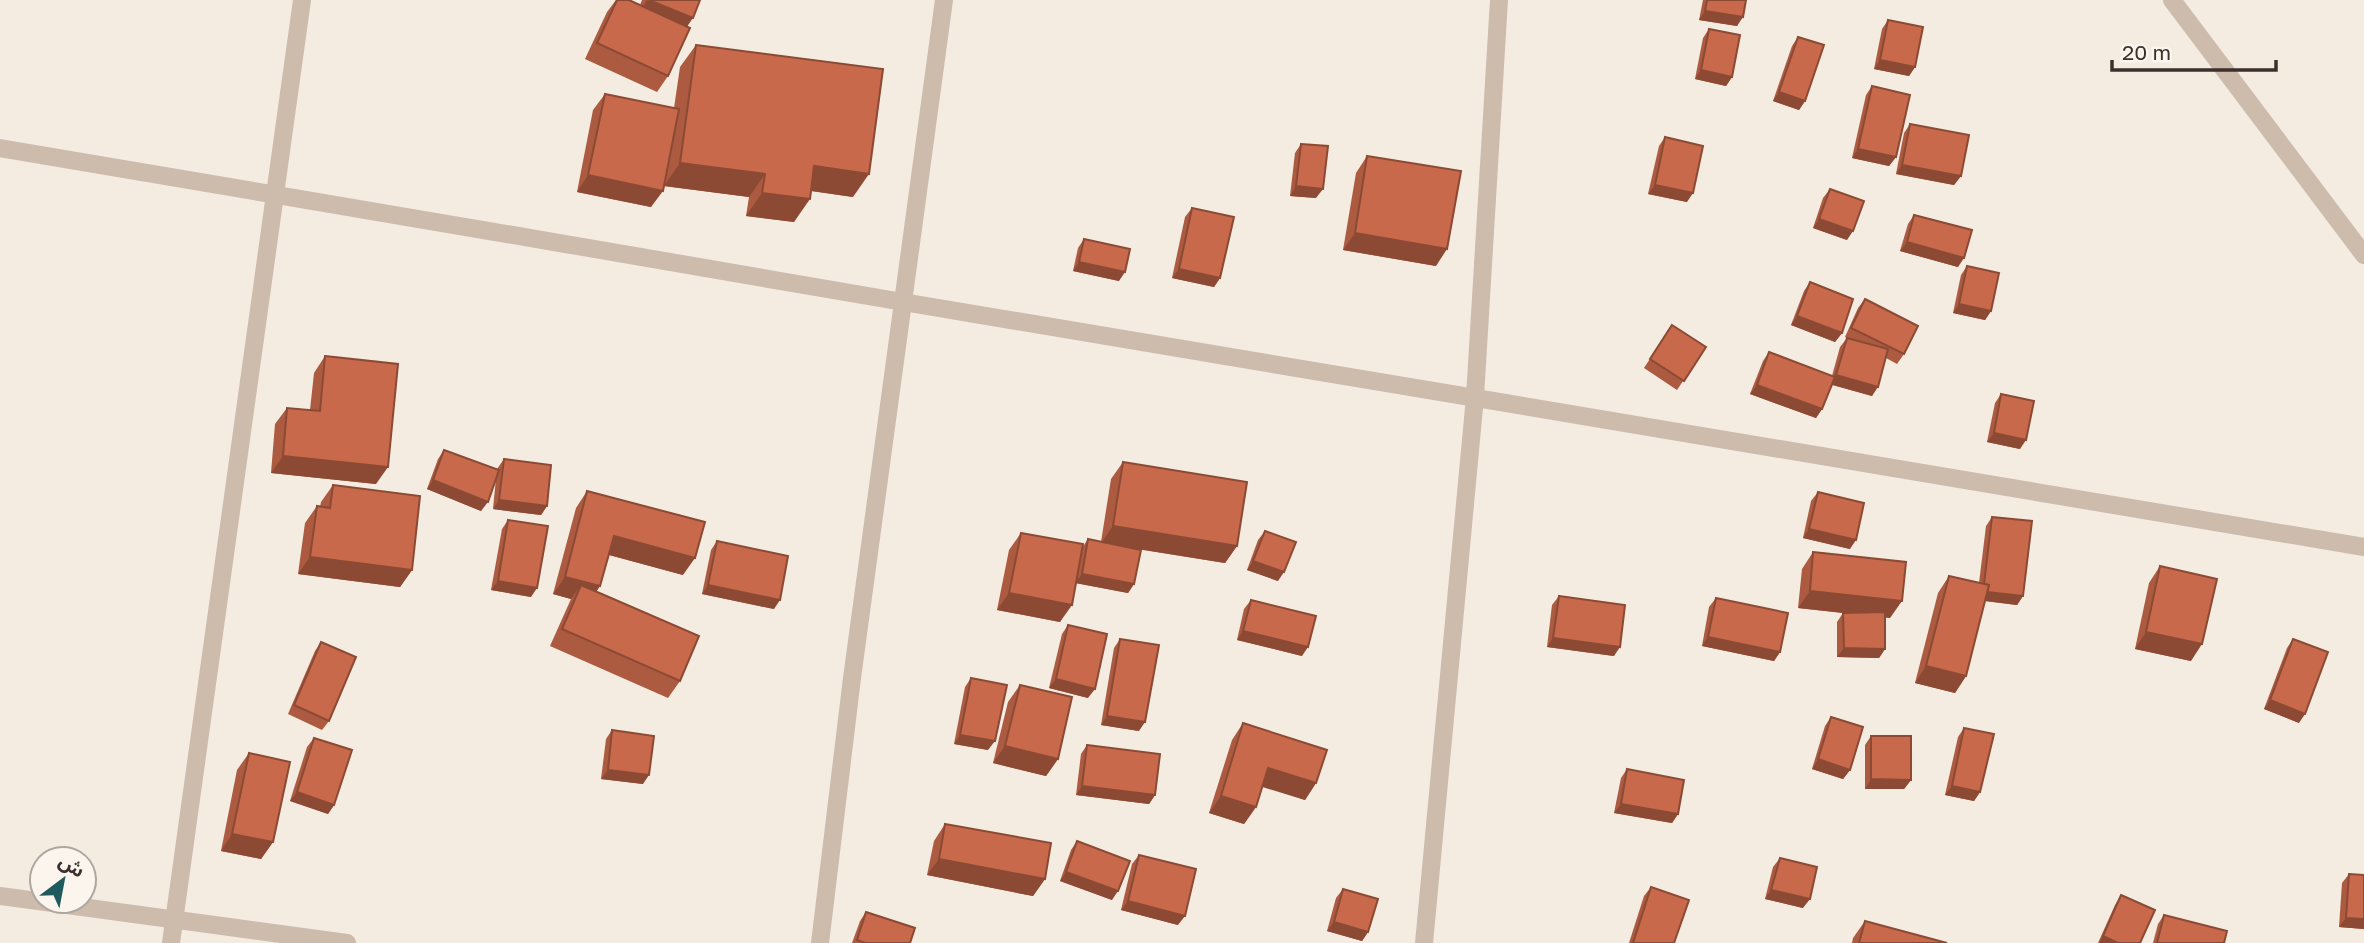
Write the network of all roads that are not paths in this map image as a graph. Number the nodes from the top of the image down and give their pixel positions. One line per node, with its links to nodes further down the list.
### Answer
1 (302, 0): 6 (street)
2 (944, 0): 8 (street)
3 (1499, 0): 9 (street)
4 (2172, 0): 7 (street)
5 (0, 148): 6 (street)
6 (275, 193): 8 (street); 12 (street)
7 (2364, 255)
8 (903, 302): 9 (street); 15 (street)
9 (1475, 397): 10 (street); 16 (street)
10 (2364, 547)
11 (0, 896): 12 (street)
12 (174, 921): 13 (street); 14 (street)
13 (171, 943)
14 (347, 943)
15 (820, 943)
16 (1424, 943)

